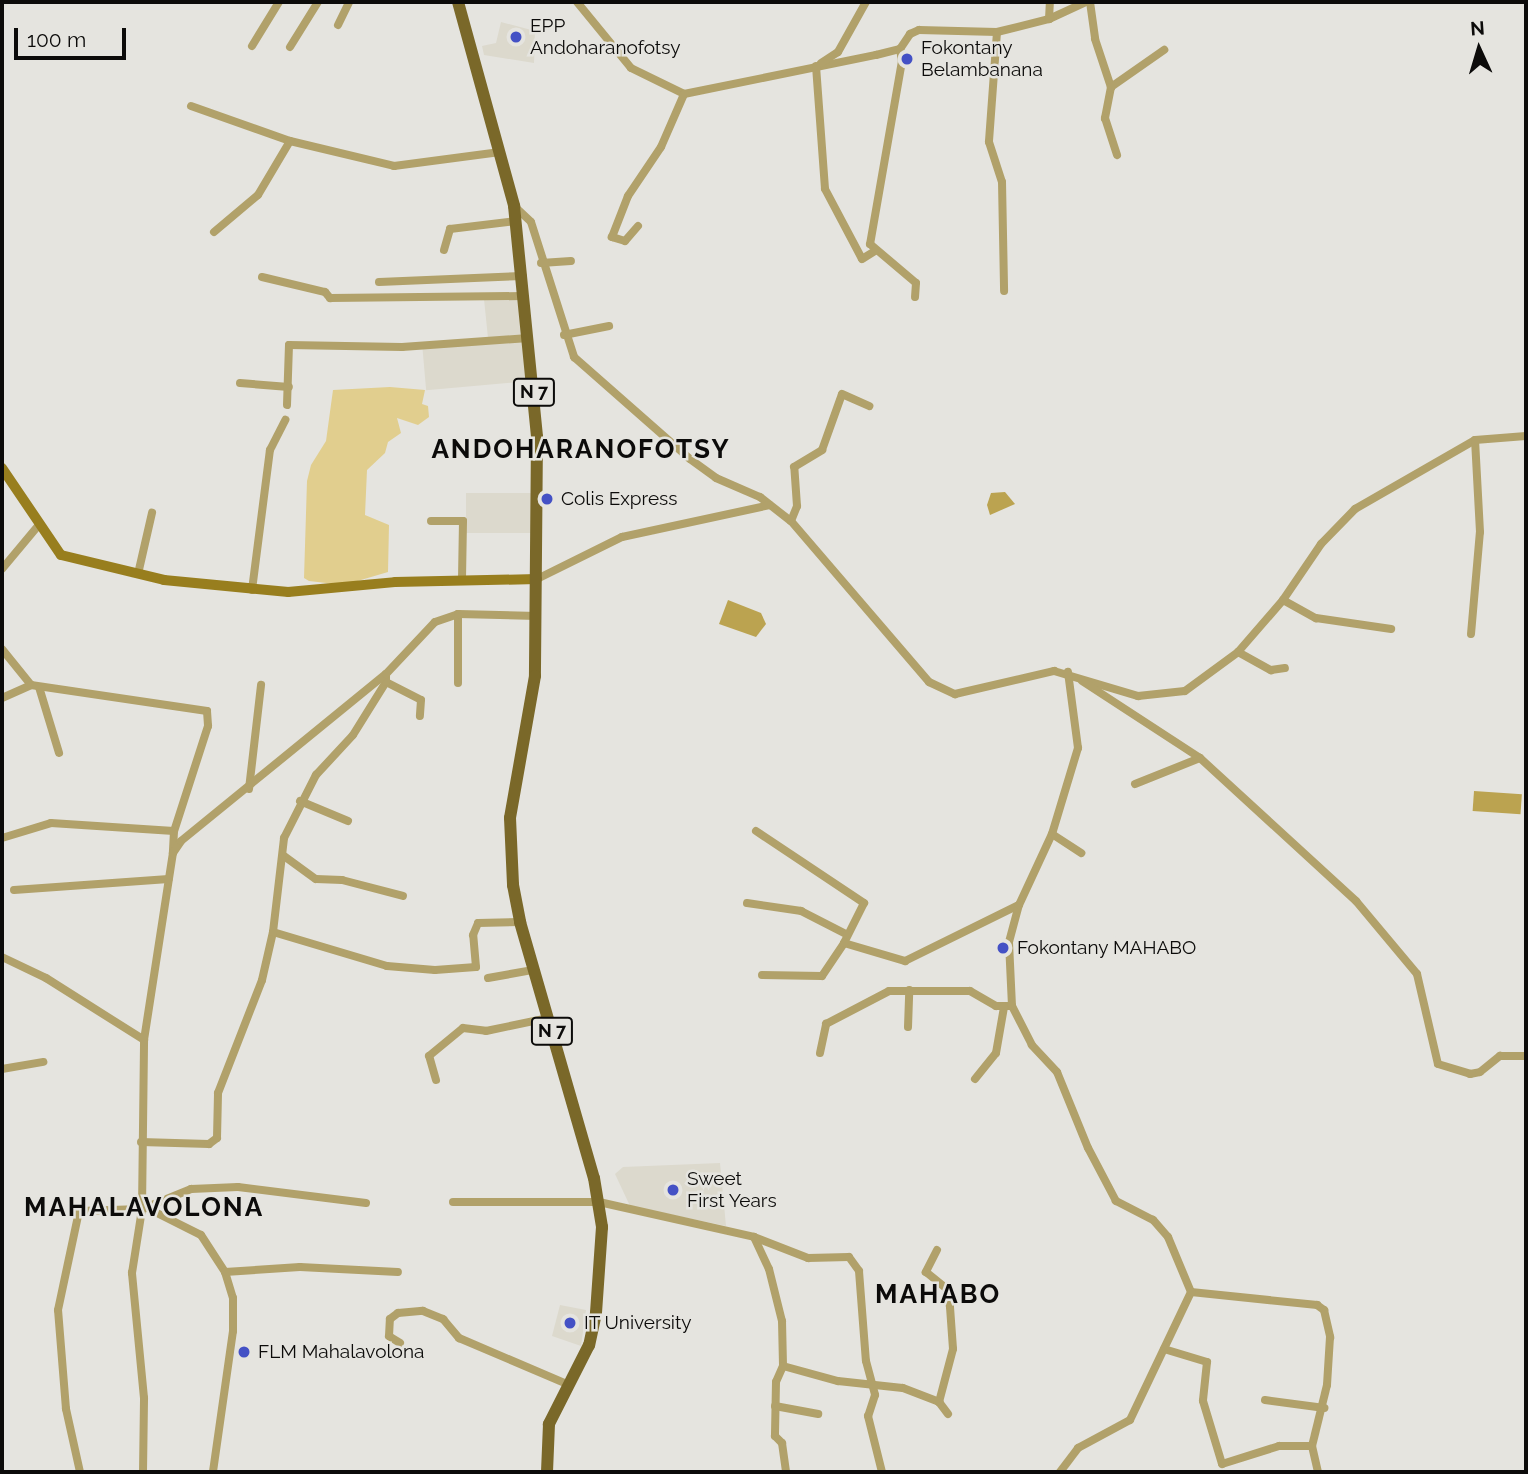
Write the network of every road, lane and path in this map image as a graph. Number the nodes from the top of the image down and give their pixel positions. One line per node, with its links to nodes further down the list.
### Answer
1 (279, 2): 12 (street)
2 (318, 2): 13 (street)
3 (349, 2): 10 (street)
4 (458, 2): 21 (main road, N 7)
5 (577, 2): 18 (street)
6 (866, 2): 16 (street)
7 (1050, 2): 9 (street)
8 (1088, 2): 9 (street); 17 (street)
9 (1049, 19): 11 (street)
10 (338, 25)
11 (997, 32): 14 (street); 34 (street)
12 (252, 46)
13 (290, 47)
14 (900, 49): 16 (street); 28 (street)
15 (1164, 50): 17 (street)
16 (816, 66): 18 (street); 28 (street)
17 (1111, 87): 22 (street)
18 (684, 94): 25 (street)
19 (191, 106): 20 (street)
20 (290, 141): 21 (street); 26 (street)
21 (500, 152): 23 (main road, N 7)
22 (1118, 155)
23 (514, 206): 24 (main road, N 7); 30 (street)
24 (516, 221): 27 (street); 31 (main road, N 7)
25 (638, 226)
26 (214, 232)
27 (444, 250)
28 (875, 251): 36 (street)
29 (570, 261): 30 (street)
30 (541, 263): 38 (street)
31 (523, 276): 33 (street); 35 (main road, N 7)
32 (262, 277): 35 (street)
33 (379, 282)
34 (1004, 291)
35 (524, 296): 39 (main road, N 7)
36 (915, 297)
37 (609, 326): 38 (street)
38 (564, 335): 48 (street)
39 (529, 338): 41 (street); 55 (main road, N 7)
40 (240, 383): 41 (street)
41 (289, 387): 42 (street)
42 (287, 405)
43 (869, 406): 51 (street)
44 (285, 420): 57 (street)
45 (1526, 436): 46 (street)
46 (1475, 440): 58 (street); 62 (street)
47 (2, 468): 52 (street)
48 (770, 505): 51 (street); 55 (street)
49 (152, 513): 54 (street)
50 (431, 521): 56 (street)
51 (790, 521): 66 (street)
52 (38, 526): 53 (street); 54 (street)
53 (2, 569)
54 (138, 574): 57 (street)
55 (537, 579): 56 (street); 60 (main road, N 7)
56 (462, 581): 57 (street)
57 (252, 590)
58 (1283, 600): 61 (street); 64 (street)
59 (457, 614): 60 (street); 67 (street); 68 (street)
60 (537, 617): 91 (main road, N 7)
61 (1391, 629)
62 (1471, 634)
63 (2, 649): 70 (street)
64 (1238, 652): 65 (street); 66 (street)
65 (1286, 668)
66 (1068, 672): 74 (street); 81 (street)
67 (386, 678): 72 (street); 76 (street); 77 (street)
68 (458, 683)
69 (261, 685): 76 (street)
70 (35, 686): 71 (street); 73 (street); 79 (street)
71 (2, 698)
72 (420, 716)
73 (59, 753)
74 (1200, 758): 75 (street); 104 (street)
75 (1135, 784)
76 (249, 789): 83 (street)
77 (300, 801): 78 (street); 85 (street)
78 (348, 821)
79 (174, 831): 82 (street); 83 (street)
80 (756, 831): 93 (street)
81 (1052, 834): 84 (street); 90 (street)
82 (2, 838)
83 (173, 853): 86 (street)
84 (1081, 853)
85 (284, 856): 88 (street); 92 (street)
86 (169, 879): 87 (street); 102 (street)
87 (14, 890)
88 (403, 896)
89 (747, 903): 93 (street)
90 (1019, 905): 93 (street); 99 (street)
91 (520, 922): 92 (street); 95 (main road, N 7)
92 (273, 932): 109 (street)
93 (845, 938): 96 (street)
94 (2, 957): 102 (street)
95 (533, 970): 97 (street); 100 (main road, N 7)
96 (762, 975)
97 (488, 978)
98 (909, 990): 99 (street); 101 (street); 103 (street)
99 (1008, 1007): 107 (street); 118 (street)
100 (548, 1018): 108 (street); 111 (main road, N 7)
101 (908, 1027)
102 (144, 1041): 109 (street)
103 (820, 1053)
104 (1526, 1056)
105 (43, 1062): 106 (street)
106 (2, 1069)
107 (975, 1079)
108 (436, 1080)
109 (141, 1142): 113 (street)
110 (453, 1202): 111 (street)
111 (599, 1202): 114 (street); 122 (main road, N 7)
112 (366, 1203): 113 (street)
113 (145, 1208): 116 (street); 132 (street); 133 (street)
114 (754, 1237): 121 (street); 123 (street)
115 (937, 1250): 125 (street)
116 (225, 1272): 117 (street); 134 (street)
117 (398, 1272)
118 (1191, 1292): 120 (street); 127 (street)
119 (400, 1343): 122 (street)
120 (1164, 1349): 131 (street); 138 (street)
121 (783, 1366): 123 (street); 126 (street)
122 (567, 1384): 135 (main road, N 7)
123 (872, 1385): 125 (street); 137 (street)
124 (1265, 1400): 127 (street)
125 (939, 1402): 129 (street)
126 (775, 1406): 128 (street); 136 (street)
127 (1324, 1408): 130 (street)
128 (818, 1414)
129 (948, 1414)
130 (1312, 1446): 131 (street); 139 (street)
131 (1220, 1468)
132 (80, 1472)
133 (143, 1472)
134 (213, 1472)
135 (547, 1472)
136 (786, 1472)
137 (882, 1472)
138 (1060, 1472)
139 (1318, 1472)

